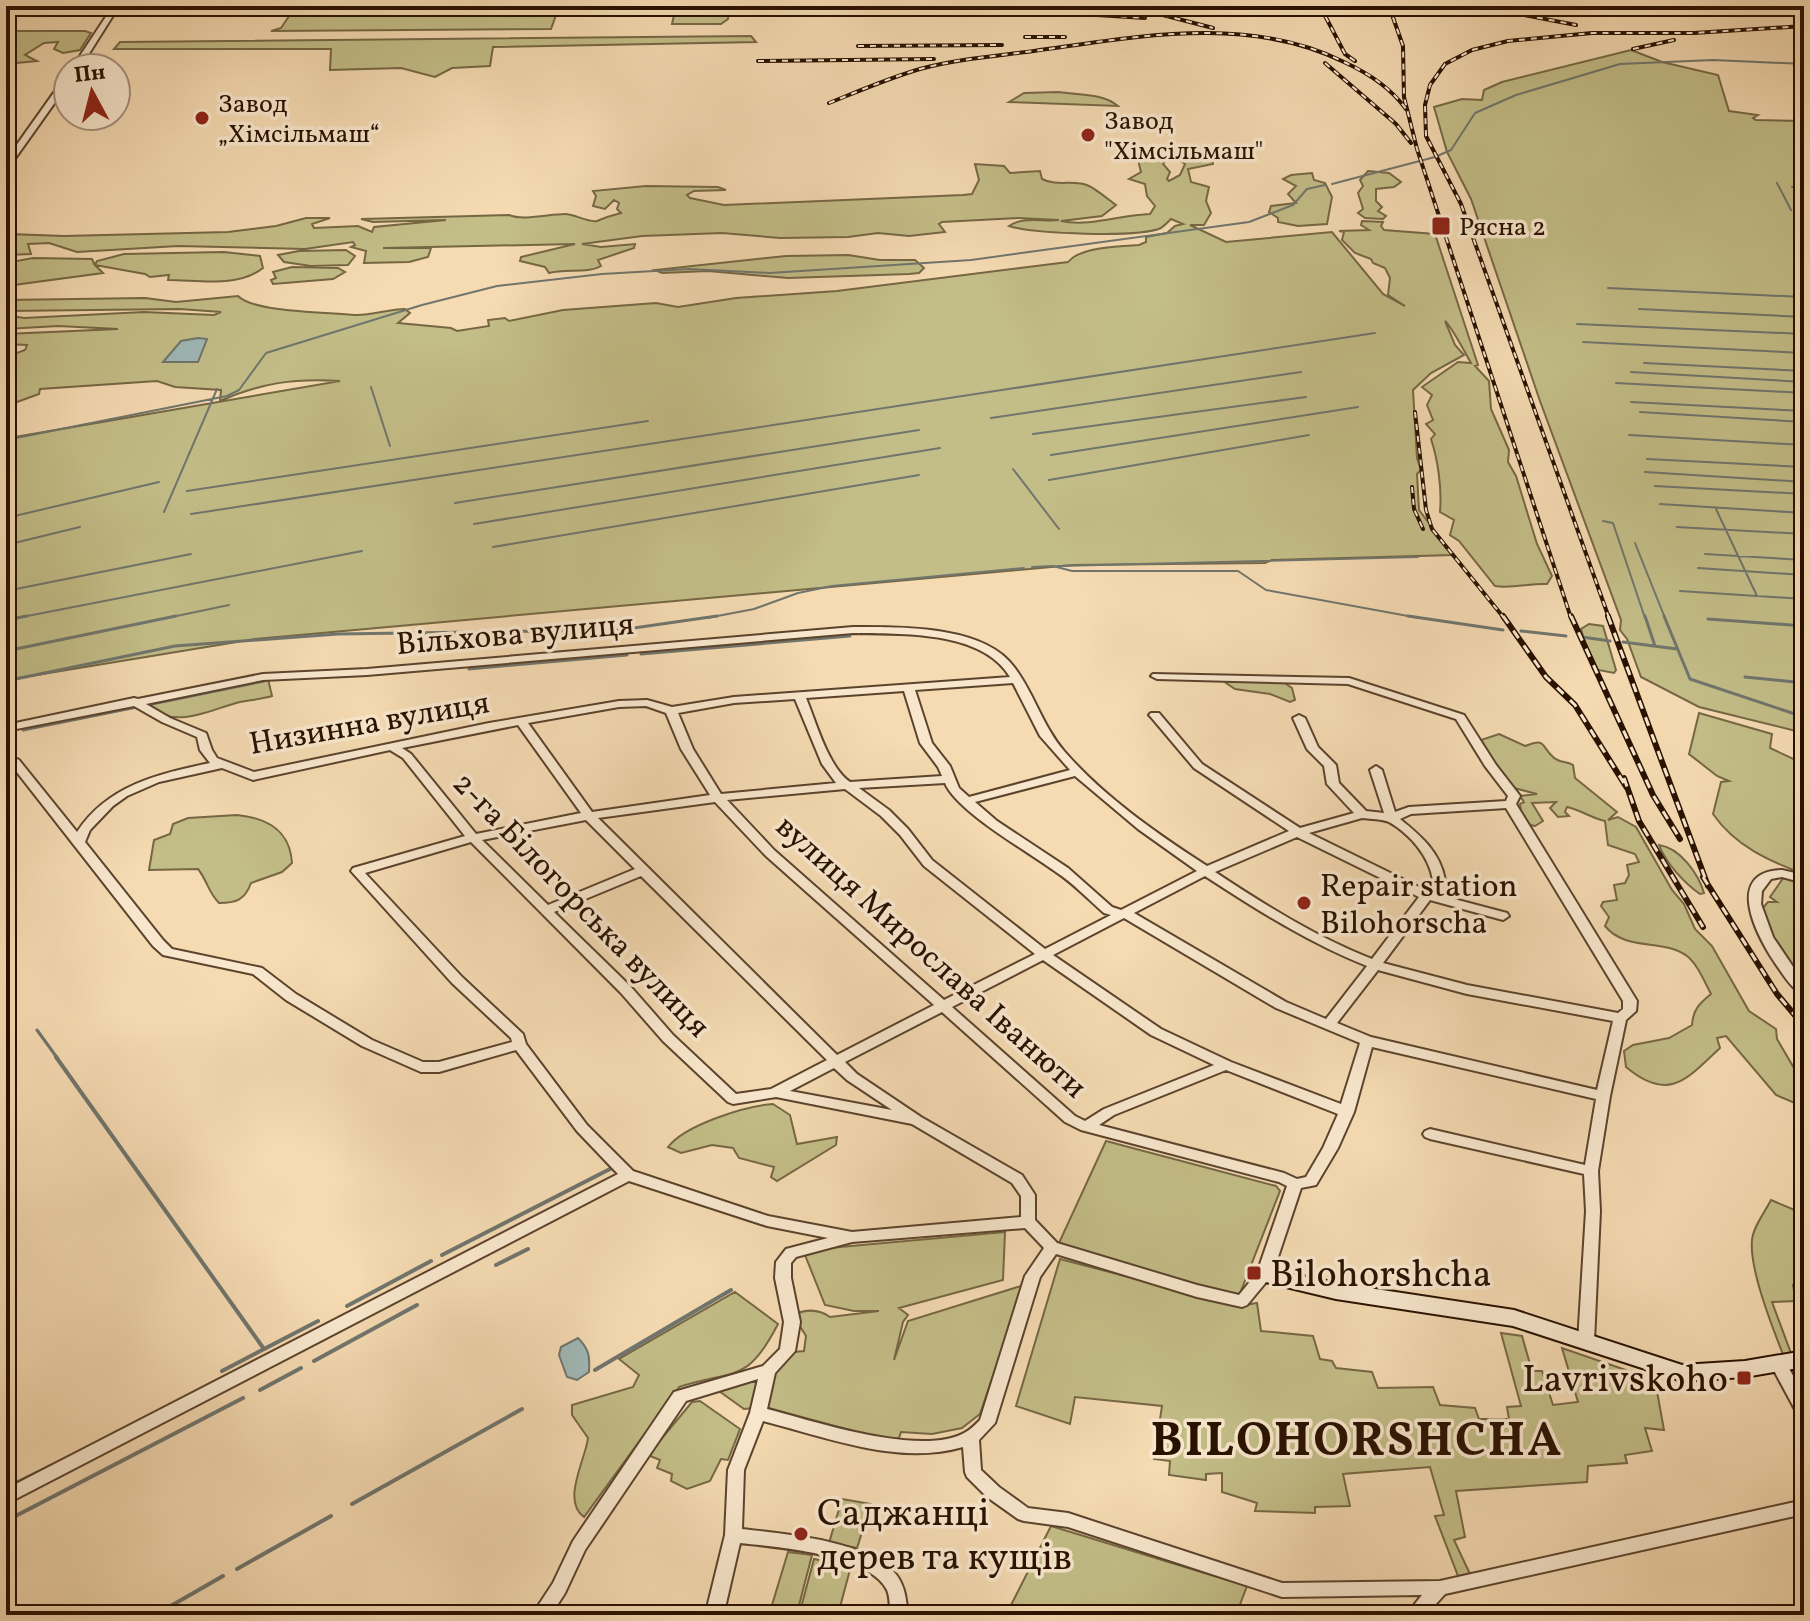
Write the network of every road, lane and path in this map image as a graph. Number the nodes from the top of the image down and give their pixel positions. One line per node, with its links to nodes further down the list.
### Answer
1 (116, 6): 2 (street)
2 (86, 52)
3 (52, 101): 4 (street)
4 (6, 165)
5 (1157, 676): 24 (street)
6 (1015, 680): 7 (street); 9 (street, Вільхова вулиця); 19 (street, Вільхова вулиця)
7 (909, 688): 8 (street); 20 (street)
8 (799, 696): 10 (street); 21 (street)
9 (134, 701): 14 (street, Вільхова вулиця); 17 (street, Низинна вулиця)
10 (671, 711): 13 (street, Низинна вулиця); 22 (street, вулиця Мирослава Іванюти)
11 (1155, 715): 28 (street)
12 (1299, 718): 25 (street)
13 (522, 722): 15 (street, Низинна вулиця); 26 (street)
14 (6, 728)
15 (391, 746): 17 (street, Низинна вулиця); 29 (street, 2-га Білогорська вулиця)
16 (15, 762): 30 (street)
17 (223, 764): 30 (street)
18 (1376, 770): 27 (street)
19 (1077, 772): 23 (street); 32 (street, Вільхова вулиця)
20 (948, 779): 21 (street); 23 (street)
21 (846, 785): 22 (street); 38 (street)
22 (718, 798): 26 (street); 41 (street, вулиця Мирослава Іванюти)
23 (967, 801): 36 (street)
24 (1510, 804): 27 (street); 42 (street)
25 (1362, 814): 27 (street); 28 (street)
26 (590, 817): 29 (street); 31 (street)
27 (1391, 818): 34 (street)
28 (1301, 833): 32 (street); 34 (street)
29 (473, 838): 35 (street, 2-га Білогорська вулиця); 45 (street)
30 (79, 842): 45 (street)
31 (644, 870): 35 (street); 46 (street)
32 (1206, 871): 36 (street); 39 (street, Вільхова вулиця)
33 (1804, 879): 40 (street)
34 (1425, 895): 37 (street); 39 (street)
35 (547, 910): 48 (street, 2-га Білогорська вулиця)
36 (1124, 916): 38 (street); 43 (street)
37 (1503, 916)
38 (1043, 954): 41 (street); 47 (street)
39 (1376, 965): 42 (street, Вільхова вулиця); 43 (street)
40 (1804, 991)
41 (944, 1007): 46 (street); 52 (street, вулиця Мирослава Іванюти)
42 (1620, 1018): 49 (street)
43 (1328, 1026): 44 (street)
44 (1367, 1041): 49 (street); 50 (street)
45 (519, 1045): 55 (street)
46 (838, 1062): 48 (street); 51 (street)
47 (1226, 1065): 50 (street); 52 (street)
48 (774, 1093): 51 (street)
49 (1603, 1096): 54 (street)
50 (1347, 1112): 56 (street)
51 (916, 1120): 57 (street)
52 (1086, 1127): 56 (street, вулиця Мирослава Іванюти)
53 (1430, 1134): 54 (street)
54 (1591, 1171): 61 (street)
55 (628, 1175): 58 (street); 68 (street)
56 (1295, 1184): 60 (street)
57 (1028, 1222): 58 (street); 59 (street)
58 (852, 1237): 64 (street)
59 (1052, 1247): 60 (street); 67 (street)
60 (1264, 1275): 61 (street)
61 (1586, 1342): 63 (street)
62 (1804, 1359): 63 (street)
63 (1779, 1365): 65 (street)
64 (768, 1370): 66 (street); 73 (street)
65 (1804, 1411)
66 (758, 1413): 67 (street); 70 (street)
67 (971, 1438): 71 (street)
68 (6, 1497)
69 (1804, 1507): 71 (street)
70 (733, 1535): 72 (street); 74 (street)
71 (1440, 1588): 75 (street)
72 (716, 1608)
73 (541, 1615)
74 (899, 1615)
75 (1415, 1615)

